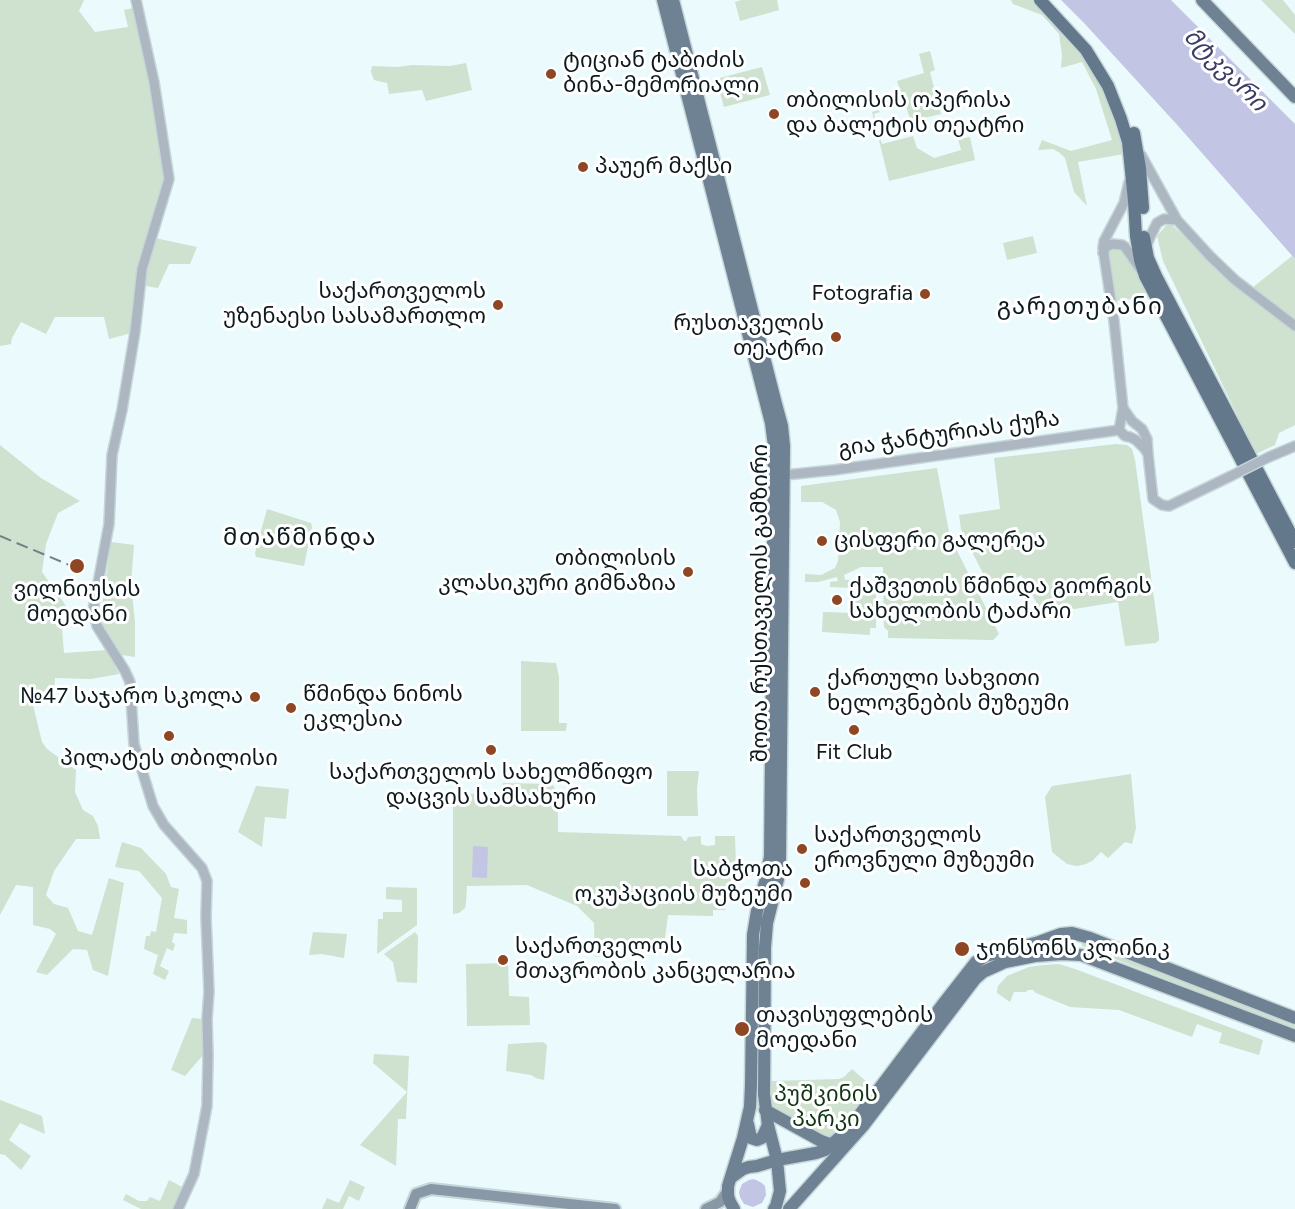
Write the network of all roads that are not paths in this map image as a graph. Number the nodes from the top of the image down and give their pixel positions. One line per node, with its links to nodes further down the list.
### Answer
1 (136, 0): 36 (street)
2 (663, 0): 29 (main road, შოთა რუსთაველის გამზირი)
3 (673, 0): 21 (main road, შოთა რუსთაველის გამზირი)
4 (1040, 0): 9 (highway)
5 (1051, 0): 8 (highway)
6 (1202, 0): 7 (main road)
7 (1295, 97)
8 (1137, 148): 10 (street); 11 (highway)
9 (1131, 174): 12 (street); 13 (highway)
10 (1177, 220): 11 (street); 14 (street)
11 (1146, 248): 22 (highway)
12 (1103, 253): 13 (street); 15 (street)
13 (1145, 276): 23 (highway)
14 (1295, 326)
15 (1123, 408): 16 (street); 17 (street)
16 (1134, 423): 17 (street); 18 (street); 20 (street)
17 (1120, 426): 18 (street); 21 (street, გია ჭანტურიას ქუჩა)
18 (1130, 437): 20 (street)
19 (1294, 448): 20 (street, bridge)
20 (1148, 454)
21 (785, 475): 28 (main road, შოთა რუსთაველის გამზირი)
22 (1295, 542)
23 (1295, 563)
24 (1090, 938): 25 (main road); 26 (main road); 31 (main road)
25 (1081, 954): 27 (main road); 42 (main road)
26 (1295, 1018)
27 (1295, 1036)
28 (765, 1110): 30 (main road); 31 (main road)
29 (747, 1121): 30 (main road); 34 (main road)
30 (768, 1125): 32 (main road)
31 (832, 1145): 32 (main road)
32 (777, 1160): 33 (main road); 35 (main road)
33 (757, 1166): 34 (main road); 35 (main road)
34 (730, 1184): 39 (main road); 40 (main road)
35 (779, 1185): 41 (main road)
36 (178, 1209)
37 (410, 1209): 38 (main road)
38 (615, 1209)
39 (706, 1209)
40 (734, 1209)
41 (774, 1209)
42 (789, 1209)

